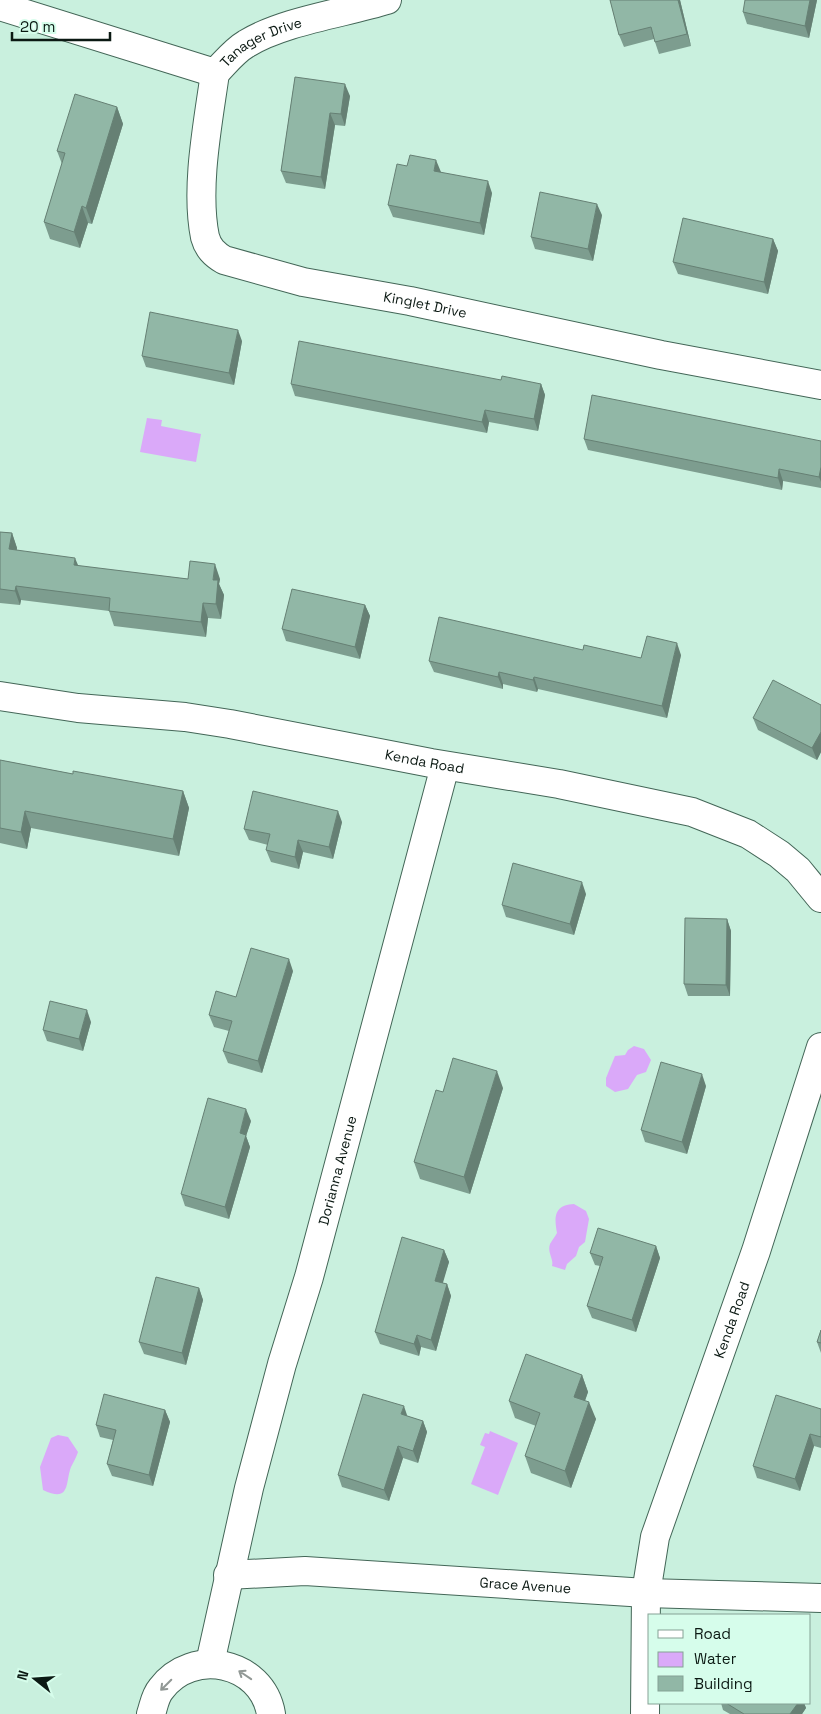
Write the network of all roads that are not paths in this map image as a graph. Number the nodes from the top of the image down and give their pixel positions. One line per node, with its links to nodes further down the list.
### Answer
1 (387, 0): 3 (street, Tanager Drive)
2 (0, 6): 3 (street, Tanager Drive)
3 (215, 73): 4 (street, Kinglet Drive)
4 (821, 385)
5 (0, 696): 6 (street, Kenda Road)
6 (445, 766): 7 (street, Kenda Road); 9 (street, Dorianna Avenue)
7 (821, 898)
8 (821, 1047): 10 (street, Kenda Road)
9 (228, 1575): 10 (street, Grace Avenue); 12 (street, Dorianna Avenue)
10 (646, 1593): 11 (street, Grace Avenue); 15 (street, Kenda Road)
11 (821, 1598)
12 (210, 1663): 13 (street, one-way to 13); 14 (street, one-way to 12)
13 (151, 1714)
14 (271, 1714)
15 (646, 1714)

